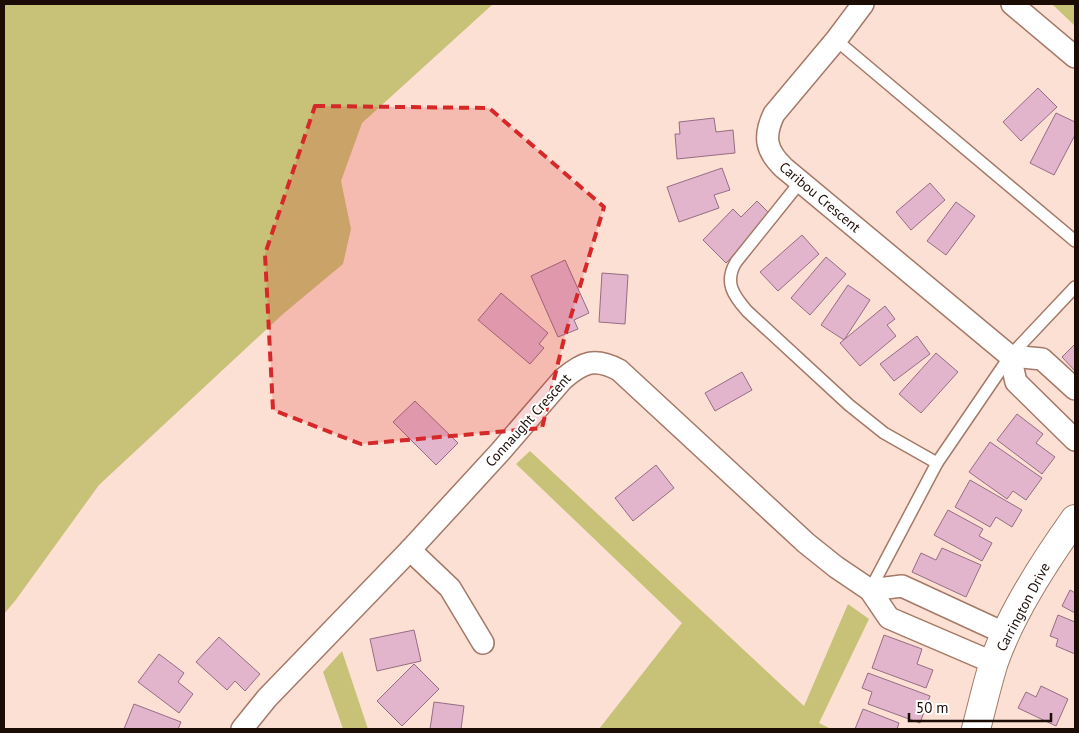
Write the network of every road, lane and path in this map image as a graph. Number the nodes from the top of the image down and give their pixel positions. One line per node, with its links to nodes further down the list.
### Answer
1 (863, 4): 3 (street, Caribou Crescent)
2 (1012, 4): 4 (street)
3 (836, 40): 5 (street, Caribou Crescent); 6 (lane)
4 (1075, 57)
5 (801, 181): 8 (street, Caribou Crescent); 11 (lane)
6 (1075, 241)
7 (1075, 288): 8 (lane)
8 (1010, 356): 9 (street); 10 (street); 11 (lane)
9 (1075, 389)
10 (1075, 440)
11 (937, 463): 14 (lane)
12 (1075, 519): 15 (street, Carrington Drive)
13 (410, 550): 14 (street, Connaught Crescent); 16 (street); 18 (street, Connaught Crescent)
14 (870, 590): 15 (street); 17 (street, Connaught Crescent)
15 (1006, 634): 17 (street, Carrington Drive)
16 (483, 643)
17 (994, 664): 19 (street, Carrington Drive)
18 (242, 729)
19 (976, 729)

